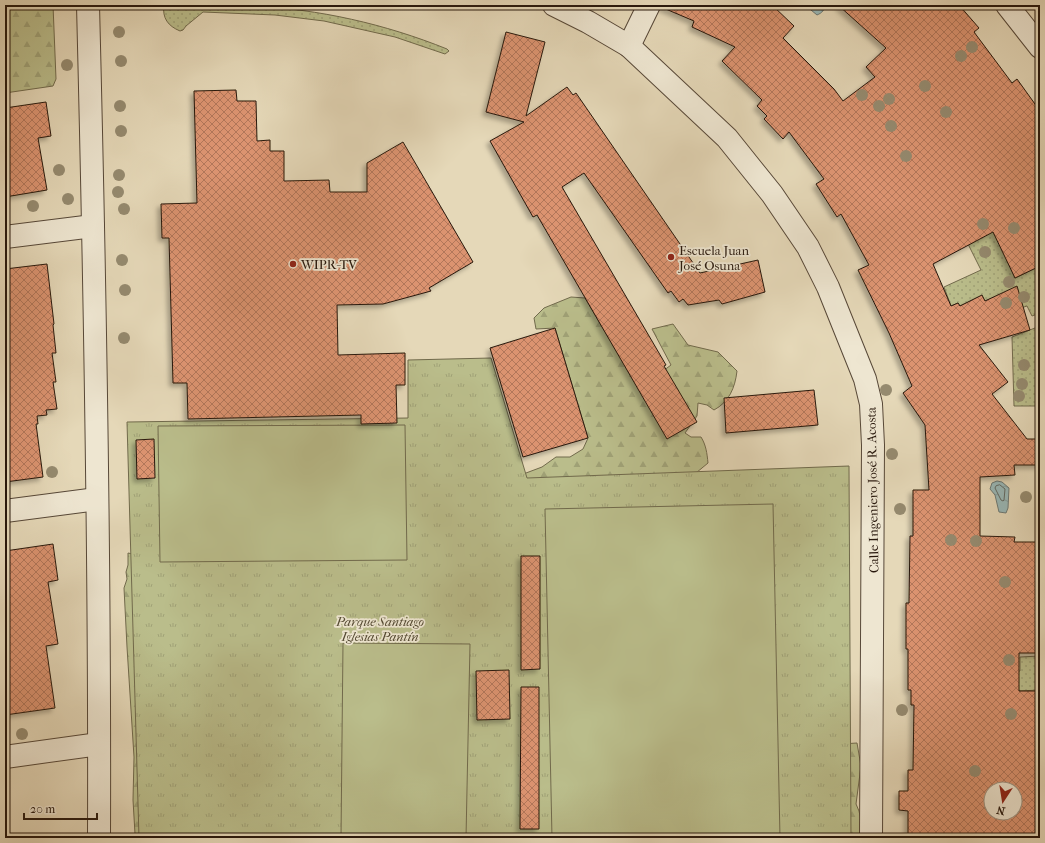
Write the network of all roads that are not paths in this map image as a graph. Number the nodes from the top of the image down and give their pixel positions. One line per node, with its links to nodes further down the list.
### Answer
1 (88, 5): 7 (street)
2 (554, 5): 5 (street, Calle Ingeniero José R. Acosta)
3 (649, 5): 5 (street)
4 (1007, 5): 6 (street)
5 (630, 46): 14 (street, Calle Ingeniero José R. Acosta)
6 (1040, 47)
7 (93, 226): 8 (street); 9 (street)
8 (5, 237)
9 (97, 499): 10 (street); 11 (street)
10 (5, 511)
11 (99, 744): 12 (street); 13 (street)
12 (5, 757)
13 (99, 838)
14 (871, 838)

